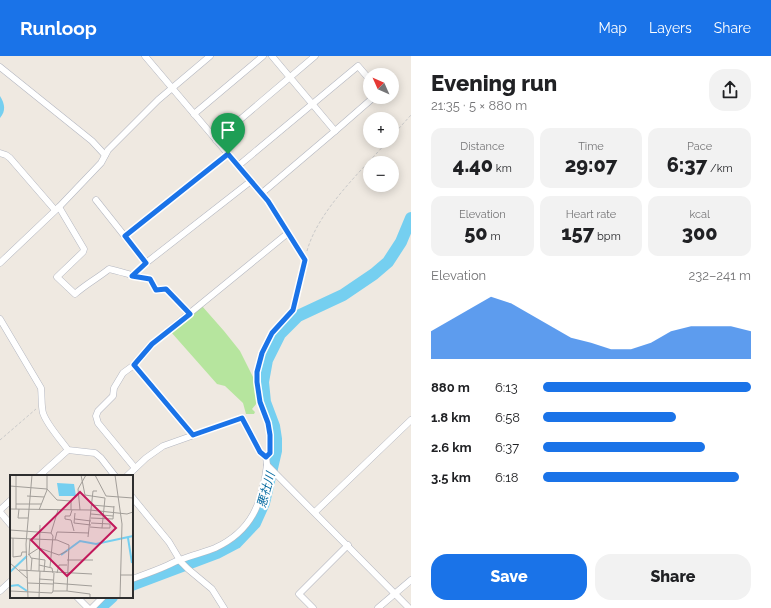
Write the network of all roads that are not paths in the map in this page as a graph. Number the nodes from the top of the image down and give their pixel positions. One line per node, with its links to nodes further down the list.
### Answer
1 (210, 56): 9 (street)
2 (263, 56): 12 (street)
3 (272, 56): 8 (street)
4 (315, 56): 8 (street)
5 (148, 57): 9 (street)
6 (0, 67): 17 (street)
7 (363, 72): 10 (street)
8 (290, 78): 10 (street); 14 (street)
9 (172, 88): 12 (street); 17 (street)
10 (312, 104): 13 (street); 18 (street)
11 (366, 104): 13 (street)
12 (194, 114): 14 (street)
13 (335, 131): 20 (street)
14 (216, 140): 16 (street)
15 (0, 153): 22 (street)
16 (228, 154): 18 (street); 24 (street)
17 (105, 156): 22 (street)
18 (238, 166): 19 (street)
19 (251, 181): 20 (street); 27 (street)
20 (262, 193): 23 (street)
21 (96, 200): 24 (street)
22 (57, 208): 26 (street); 28 (street)
23 (288, 233): 25 (street); 29 (street)
24 (125, 236): 27 (street)
25 (305, 260)
26 (0, 263)
27 (146, 263): 28 (street)
28 (132, 276): 29 (street)
29 (190, 314): 31 (street)
30 (0, 319): 34 (street)
31 (134, 365): 33 (street); 36 (street)
32 (411, 420): 43 (street)
33 (193, 435): 35 (street); 36 (street)
34 (68, 450): 37 (street); 38 (street)
35 (268, 466): 43 (street); 46 (street)
36 (135, 468): 39 (street)
37 (40, 475)
38 (114, 475)
39 (128, 475)
40 (133, 498): 46 (street)
41 (10, 501): 42 (street)
42 (0, 511): 44 (street)
43 (315, 512): 45 (street)
44 (10, 524)
45 (348, 545): 51 (street); 57 (street)
46 (181, 561): 47 (street); 56 (street)
47 (133, 579)
48 (411, 580): 51 (street)
49 (10, 582): 50 (street)
50 (0, 590)
51 (395, 593): 58 (street); 59 (street)
52 (78, 598): 54 (street)
53 (102, 598): 55 (street)
54 (88, 608)
55 (92, 608)
56 (224, 608)
57 (313, 608)
58 (378, 608)
59 (409, 608)

